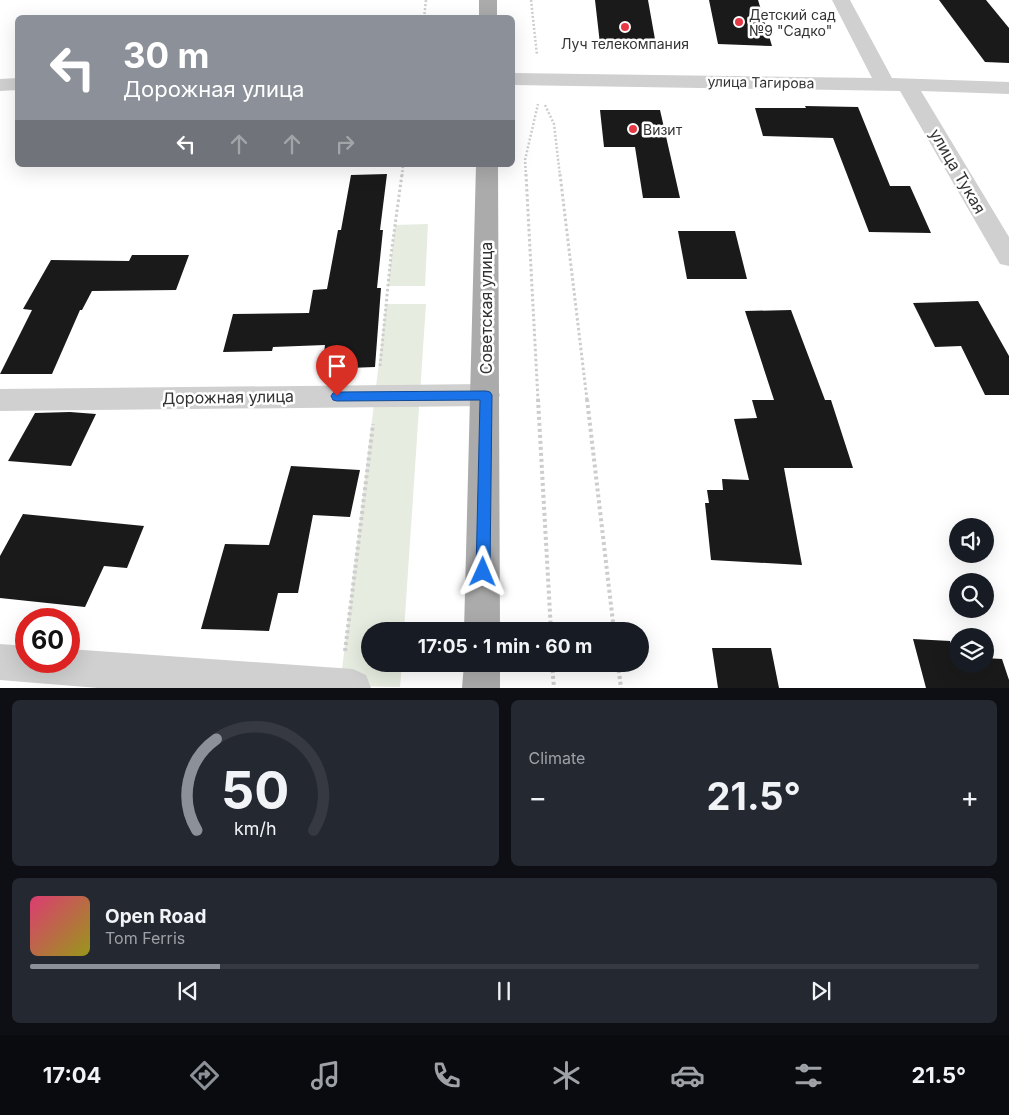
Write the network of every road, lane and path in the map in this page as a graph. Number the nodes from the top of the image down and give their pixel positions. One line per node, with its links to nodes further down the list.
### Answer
1 (426, 0): 5 (path)
2 (488, 0): 6 (main road)
3 (531, 0): 11 (path)
4 (842, 0): 9 (street, улица Тукая)
5 (424, 15)
6 (488, 15)
7 (515, 80): 11 (street, улица Тагирова)
8 (15, 84): 10 (street)
9 (896, 84): 11 (street, улица Тагирова); 12 (street, улица Тагирова); 14 (street, улица Тукая)
10 (0, 85)
11 (540, 87): 18 (path); 19 (path)
12 (1009, 88)
13 (487, 167): 15 (main road, Советская улица)
14 (1009, 258)
15 (486, 395): 16 (street, Дорожная улица); 17 (main road, Советская улица)
16 (0, 400)
17 (482, 622)
18 (551, 622)
19 (613, 622)
20 (0, 662): 24 (street)
21 (482, 672): 25 (main road)
22 (553, 672): 26 (path)
23 (619, 672): 27 (path)
24 (353, 688)
25 (481, 688)
26 (554, 688)
27 (621, 688)

